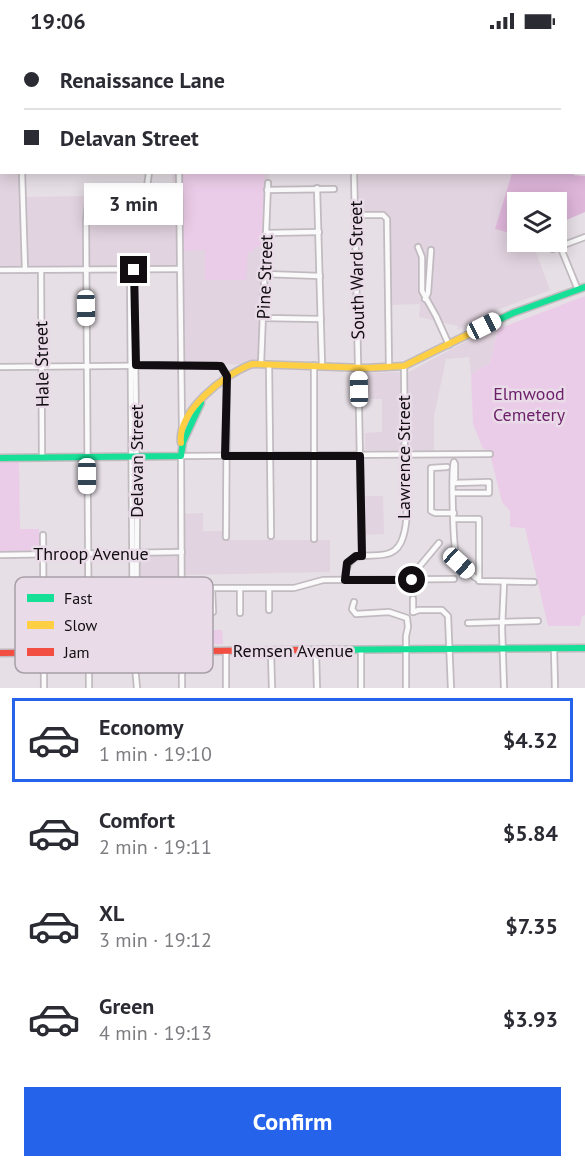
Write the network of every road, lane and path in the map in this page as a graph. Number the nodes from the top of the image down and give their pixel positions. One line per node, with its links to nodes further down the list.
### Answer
1 (22, 174): 20 (street)
2 (149, 174): 17 (street)
3 (179, 174): 18 (street)
4 (354, 174): 9 (street, South Ward Street)
5 (268, 183): 8 (street, Pine Street)
6 (317, 188): 7 (street); 8 (street); 10 (street)
7 (334, 189)
8 (267, 190): 11 (street, Pine Street)
9 (356, 215): 40 (street, South Ward Street); 41 (street)
10 (319, 232): 11 (street); 24 (street)
11 (266, 233): 23 (street, Pine Street)
12 (585, 237): 13 (street)
13 (567, 244)
14 (418, 247): 26 (street)
15 (431, 250): 26 (street)
16 (564, 252): 25 (street)
17 (86, 269): 21 (street); 22 (street); 39 (street)
18 (179, 269): 22 (street); 32 (street)
19 (0, 270): 20 (street)
20 (25, 270): 21 (street)
21 (40, 270): 36 (street, Hale Street)
22 (132, 270): 31 (street, Delavan Street)
23 (265, 274): 24 (street); 27 (street, Pine Street)
24 (320, 276): 28 (street)
25 (581, 288): 29 (street)
26 (425, 299): 29 (street)
27 (263, 318): 28 (street); 30 (street, Pine Street)
28 (321, 319): 35 (street)
29 (449, 345): 37 (street)
30 (261, 364): 33 (street); 42 (street)
31 (133, 365): 32 (street); 39 (street); 56 (street, Delavan Street)
32 (180, 365): 42 (street); 44 (street)
33 (270, 365): 34 (street); 50 (street)
34 (314, 365): 35 (street); 51 (street)
35 (322, 365): 40 (street)
36 (43, 366): 38 (street); 39 (street); 54 (street, Hale Street)
37 (404, 366): 41 (street); 53 (street, Lawrence Street)
38 (0, 367)
39 (87, 367): 55 (street)
40 (359, 367): 41 (street); 52 (street, South Ward Street)
41 (389, 367)
42 (227, 376): 43 (street); 49 (street)
43 (201, 402): 44 (street); 45 (street)
44 (182, 429): 45 (street)
45 (181, 443): 48 (street)
46 (490, 454): 47 (street)
47 (454, 455): 53 (street); 59 (street)
48 (181, 456): 49 (street); 56 (street); 67 (street)
49 (225, 456): 50 (street); 64 (street)
50 (270, 456): 51 (street); 63 (street)
51 (315, 456): 52 (street); 65 (street)
52 (360, 456): 53 (street); 72 (street, South Ward Street)
53 (405, 456): 72 (street, Lawrence Street)
54 (42, 457): 55 (street); 57 (street)
55 (87, 457): 56 (street); 69 (street)
56 (134, 457): 70 (street, Delavan Street)
57 (0, 458)
58 (447, 468): 61 (street)
59 (454, 482): 60 (street); 60 (street)
60 (454, 493): 61 (street)
61 (454, 516): 80 (street); 80 (street)
62 (43, 535): 68 (street)
63 (271, 536)
64 (226, 537)
65 (315, 539)
66 (439, 543): 79 (street)
67 (182, 552): 70 (street, Throop Avenue); 76 (street)
68 (43, 554): 69 (street, Throop Avenue); 71 (street, Throop Avenue); 73 (street)
69 (87, 554): 70 (street, Throop Avenue); 74 (street)
70 (135, 554): 75 (street, Delavan Street)
71 (0, 555)
72 (362, 556): 78 (street)
73 (43, 577)
74 (87, 577)
75 (134, 577)
76 (183, 577)
77 (454, 579): 79 (street)
78 (345, 580): 79 (street); 85 (street)
79 (412, 580): 88 (street)
80 (479, 580): 82 (street)
81 (534, 582): 82 (street)
82 (504, 583): 92 (street)
83 (213, 589): 84 (street)
84 (240, 589): 85 (street); 89 (street)
85 (269, 589): 87 (street)
86 (354, 602): 90 (street)
87 (269, 610)
88 (413, 612): 90 (street); 97 (street)
89 (240, 613)
90 (407, 618): 101 (street)
91 (538, 621): 92 (street)
92 (504, 622): 93 (street); 94 (street)
93 (468, 623)
94 (504, 646): 95 (street, Remsen Avenue); 97 (street, Remsen Avenue); 114 (street)
95 (554, 648): 96 (street, Remsen Avenue); 115 (street)
96 (585, 648)
97 (450, 650): 101 (street, Remsen Avenue); 113 (street)
98 (213, 651): 99 (street, Remsen Avenue)
99 (226, 651): 102 (street, Remsen Avenue); 108 (street)
100 (361, 651): 101 (street, Remsen Avenue); 103 (street, Remsen Avenue); 111 (street)
101 (406, 651): 112 (street)
102 (271, 652): 103 (street, Remsen Avenue); 109 (street)
103 (316, 652): 110 (street)
104 (89, 673): 106 (street)
105 (136, 673): 107 (street, Delavan Street)
106 (89, 688)
107 (137, 688)
108 (226, 688)
109 (272, 688)
110 (316, 688)
111 (361, 688)
112 (406, 688)
113 (451, 688)
114 (504, 688)
115 (555, 688)

